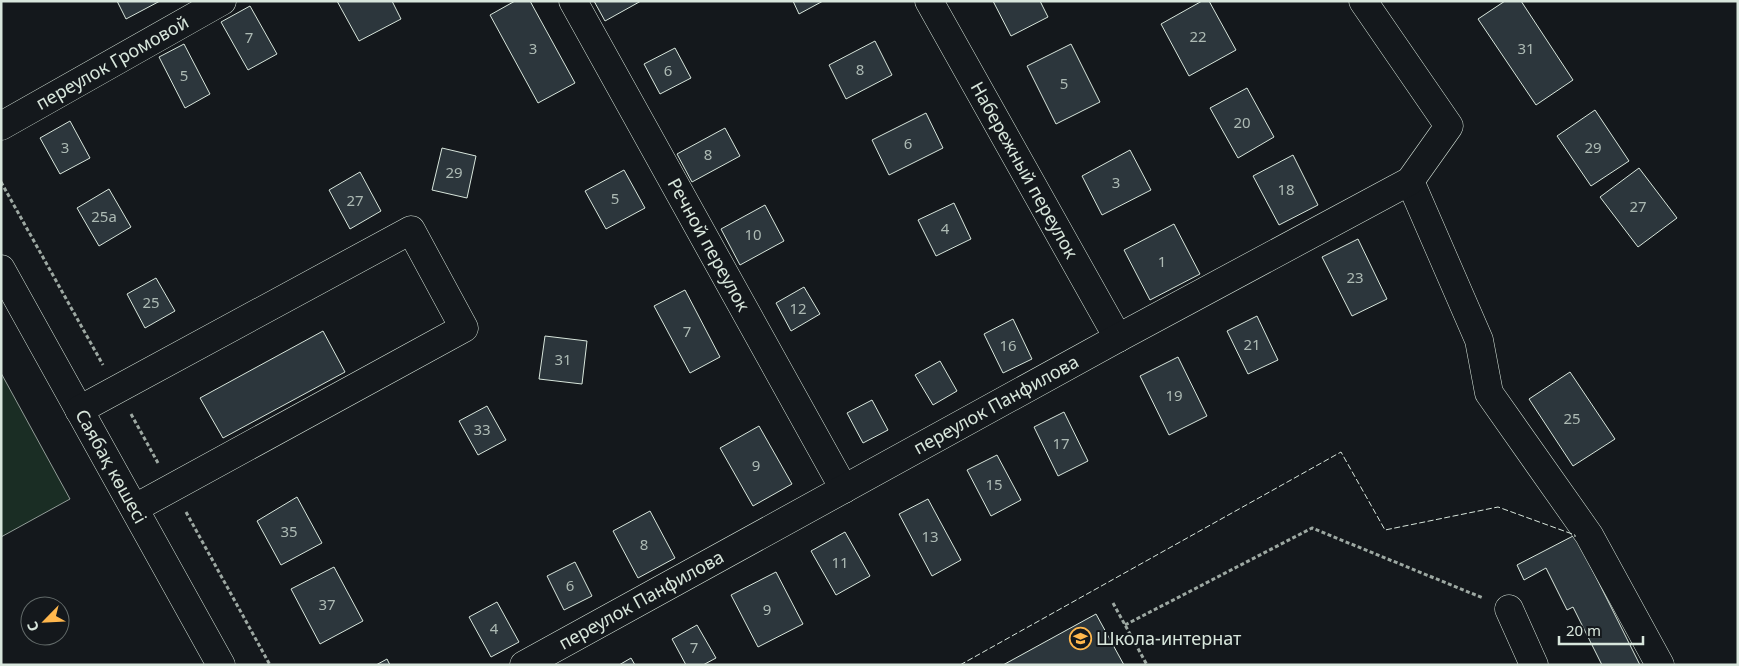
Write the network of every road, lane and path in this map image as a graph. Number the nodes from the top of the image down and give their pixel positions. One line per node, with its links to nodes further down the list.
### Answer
1 (222, 1): 5 (street, переулок Громовой)
2 (573, 1): 13 (street, Речной переулок)
3 (929, 1): 9 (street, Набережный переулок)
4 (1363, 1): 6 (street, переулок Панфилова)
5 (1, 126)
6 (1410, 181): 9 (street, переулок Панфилова); 23 (street)
7 (1, 182): 10 (path)
8 (4, 281): 11 (street, Саябақ көшесі)
9 (1118, 338): 13 (street, переулок Панфилова)
10 (117, 390): 11 (street); 12 (path); 12 (street)
11 (79, 410): 14 (street, Саябақ көшесі)
12 (172, 488): 14 (street); 19 (path)
13 (844, 489): 20 (street, переулок Панфилова)
14 (135, 508): 18 (street, Саябақ көшесі)
15 (1113, 603): 17 (path)
16 (1509, 609): 17 (path); 22 (street)
17 (1125, 625): 21 (path)
18 (221, 665)
19 (270, 665)
20 (524, 665)
21 (1147, 665)
22 (1534, 665)
23 (1660, 665)

